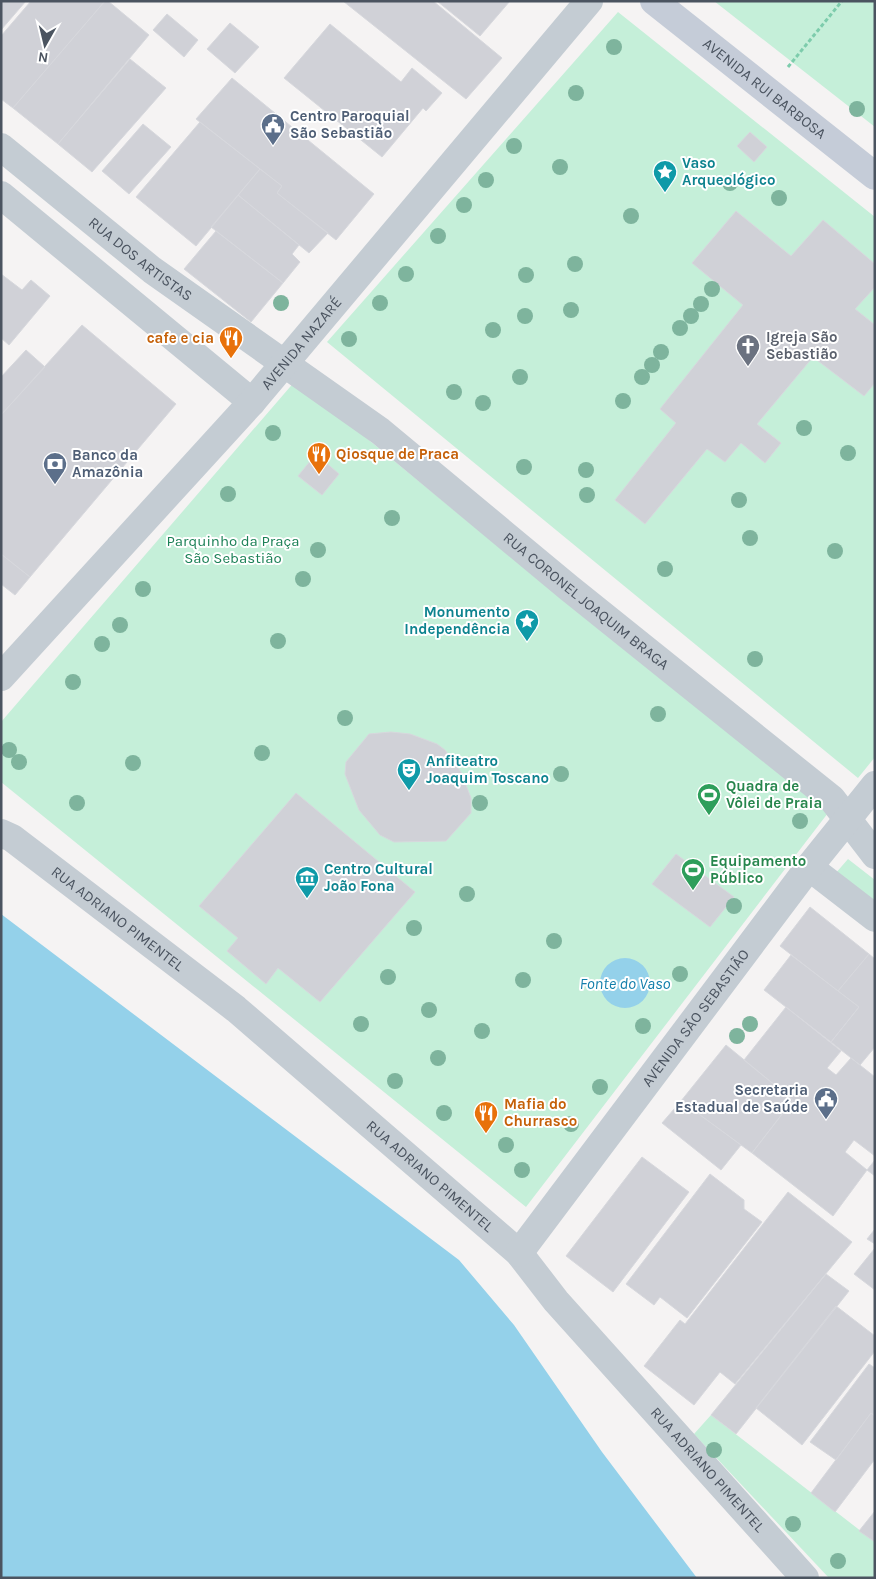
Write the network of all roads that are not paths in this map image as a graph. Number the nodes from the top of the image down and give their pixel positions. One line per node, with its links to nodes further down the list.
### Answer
1 (589, 1): 6 (street, AVENIDA NAZARÉ)
2 (654, 1): 4 (main road, AVENIDA RUI BARBOSA)
3 (1, 147): 6 (street, RUA DOS ARTISTAS)
4 (875, 176)
5 (1, 195): 7 (street)
6 (283, 364): 7 (street, AVENIDA NAZARÉ); 10 (street, RUA CORONEL JOAQUIM BRAGA)
7 (252, 402): 8 (street, AVENIDA NAZARÉ)
8 (1, 676)
9 (875, 785): 10 (street, AVENIDA SÃO SEBASTIÃO)
10 (849, 820): 12 (street, RUA CORONEL JOAQUIM BRAGA); 13 (street, AVENIDA SÃO SEBASTIÃO)
11 (5, 832): 15 (street, RUA ADRIANO PIMENTEL)
12 (875, 855)
13 (810, 867): 14 (street); 15 (street, AVENIDA SÃO SEBASTIÃO)
14 (875, 918)
15 (518, 1253): 16 (street, RUA ADRIANO PIMENTEL)
16 (805, 1578)

